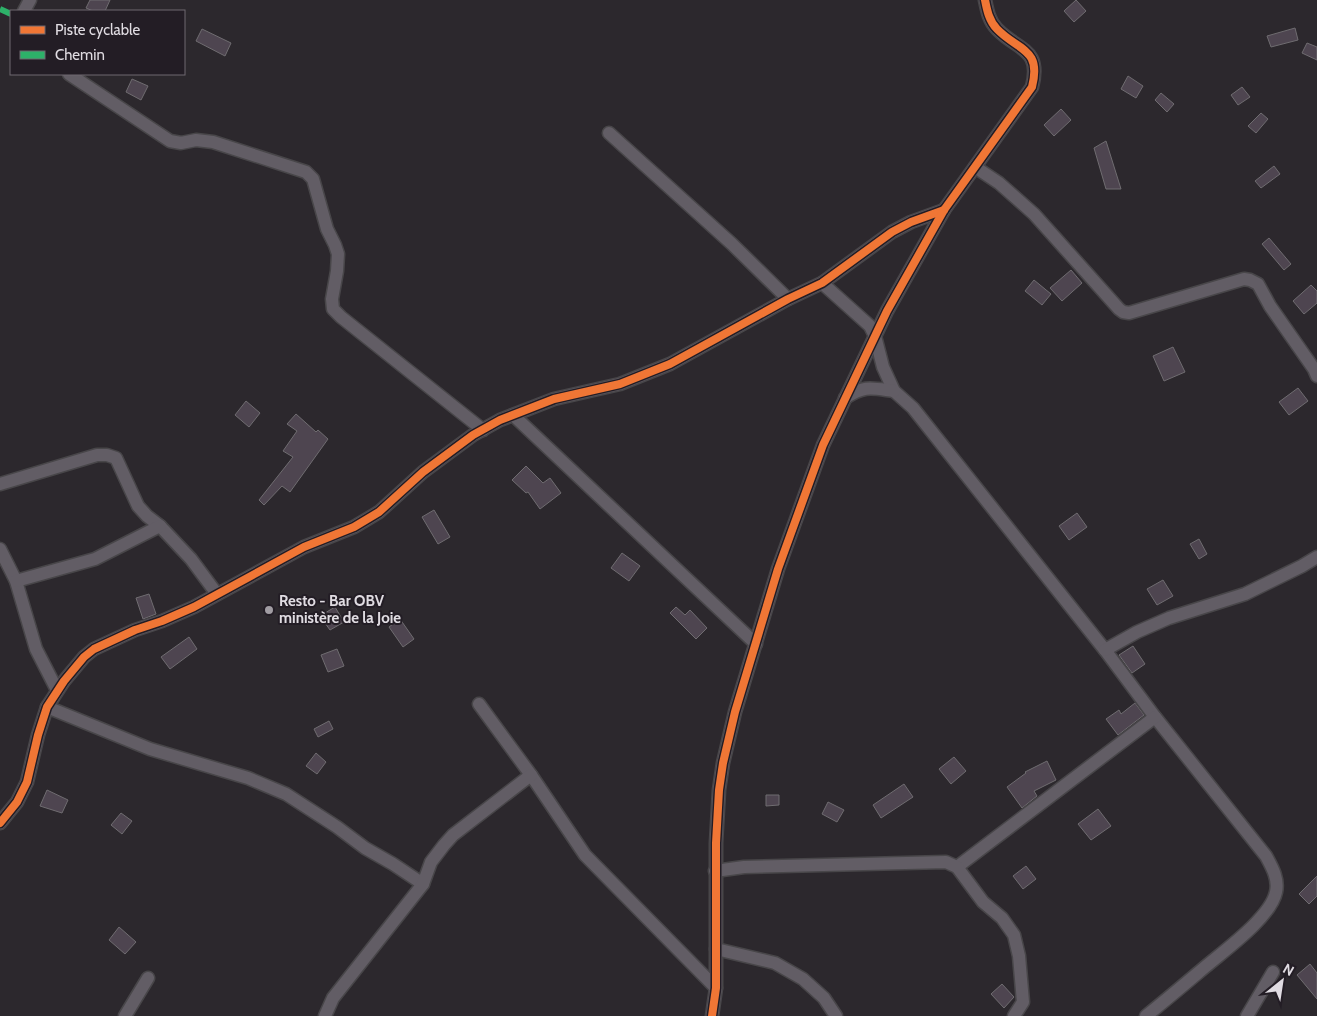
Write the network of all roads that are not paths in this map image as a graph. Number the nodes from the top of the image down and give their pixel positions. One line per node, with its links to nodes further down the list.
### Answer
1 (984, 0): 4 (street)
2 (71, 75): 13 (street)
3 (609, 133): 7 (street)
4 (975, 167): 5 (street); 9 (street)
5 (944, 210): 6 (street); 8 (street)
6 (822, 283): 7 (street); 8 (street)
7 (788, 299): 12 (street)
8 (875, 336): 10 (street); 11 (street)
9 (1317, 376)
10 (894, 391): 11 (street); 21 (street)
11 (845, 398): 20 (street)
12 (513, 415): 13 (street); 20 (street)
13 (483, 430): 19 (street)
14 (0, 484): 15 (street)
15 (160, 526): 18 (street); 19 (street)
16 (0, 549): 18 (street)
17 (1317, 557): 21 (street)
18 (16, 581): 22 (street)
19 (217, 594): 22 (street)
20 (756, 644): 29 (street)
21 (1105, 650): 25 (street)
22 (57, 690): 24 (street)
23 (478, 704): 26 (street)
24 (47, 707): 27 (street); 30 (street)
25 (1155, 717): 28 (street); 40 (street)
26 (530, 775): 30 (street); 34 (street)
27 (0, 823)
28 (957, 867): 29 (street); 39 (street)
29 (715, 871): 31 (street)
30 (424, 884): 36 (street)
31 (716, 950): 34 (street); 38 (street)
32 (1273, 972): 41 (street)
33 (148, 978): 35 (street)
34 (716, 988): 37 (street)
35 (125, 1016)
36 (325, 1016)
37 (712, 1016)
38 (836, 1016)
39 (1014, 1016)
40 (1146, 1016)
41 (1247, 1016)

